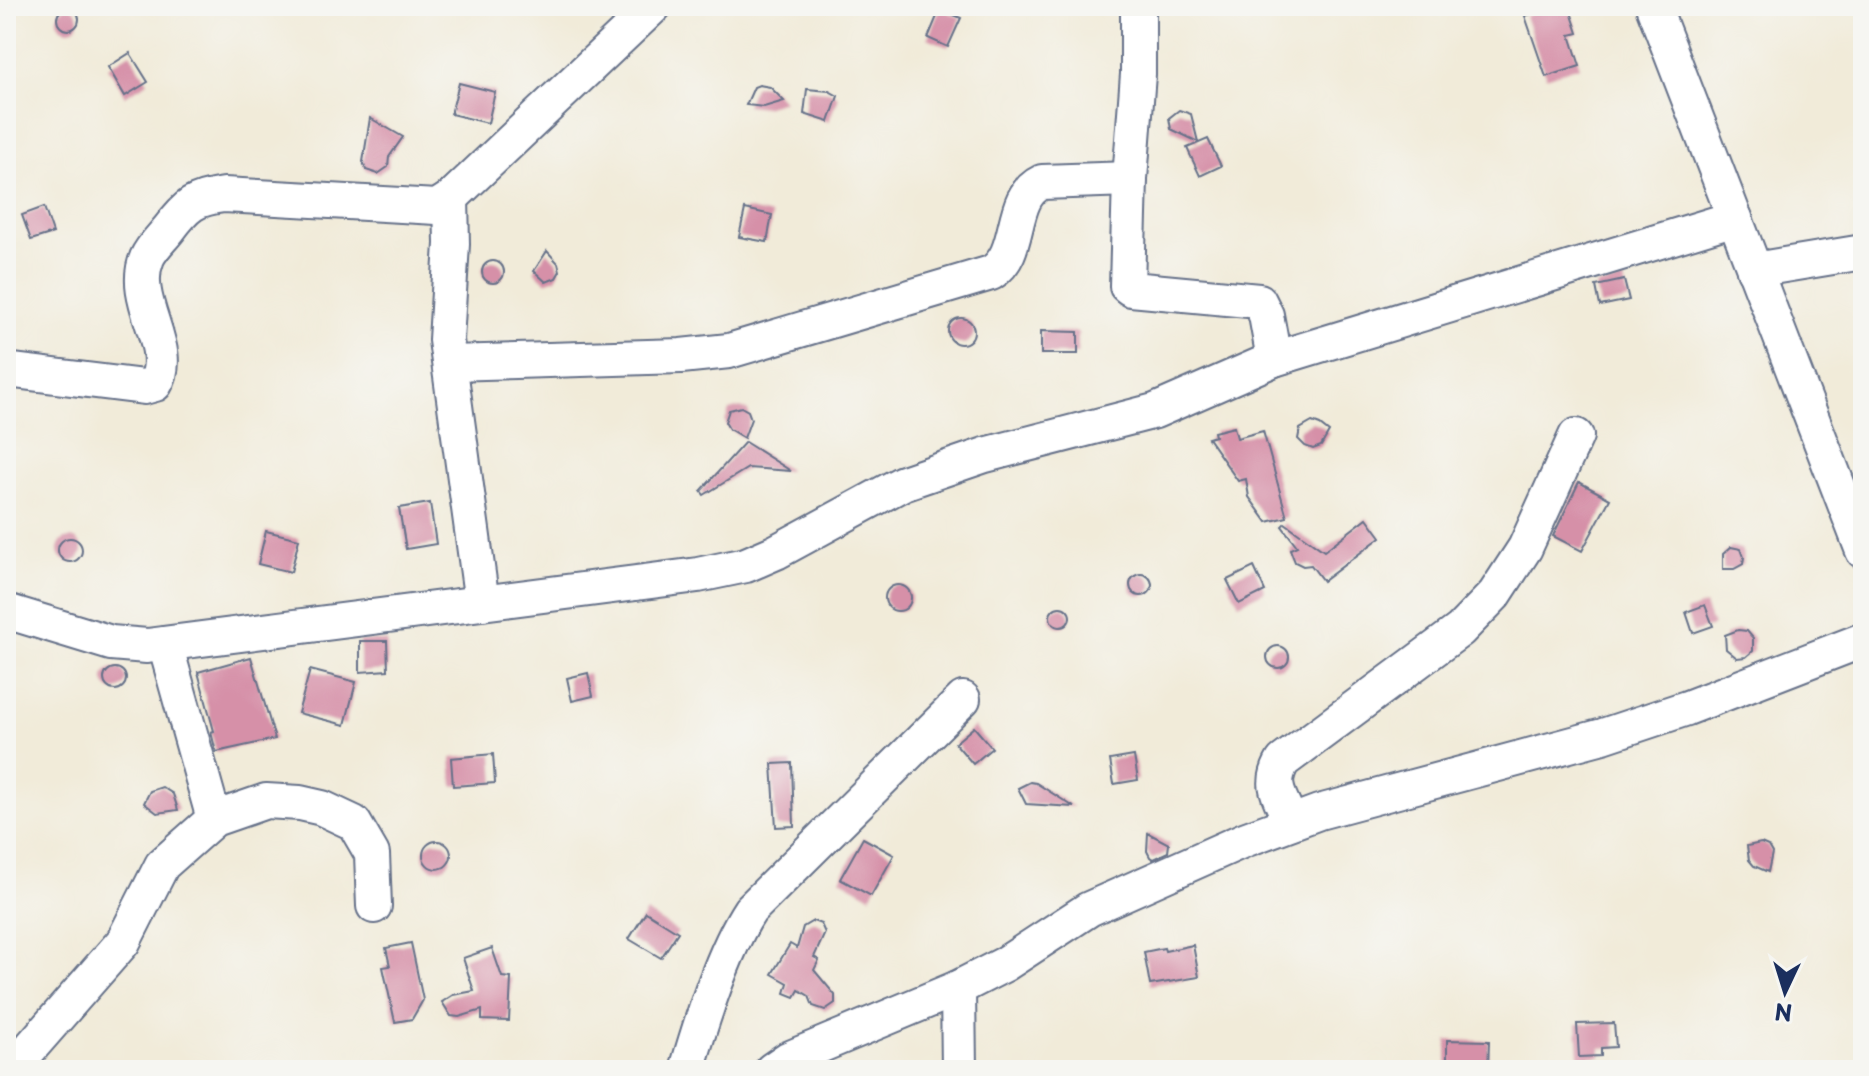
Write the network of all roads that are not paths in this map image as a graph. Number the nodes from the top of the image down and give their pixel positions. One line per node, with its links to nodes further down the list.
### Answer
1 (654, 6): 5 (street)
2 (1138, 6): 4 (street)
3 (1653, 6): 6 (street)
4 (1130, 179): 9 (street); 10 (street)
5 (451, 198): 10 (street); 11 (street)
6 (1735, 218): 8 (street); 9 (street)
7 (1863, 252): 8 (street)
8 (1754, 270): 13 (street)
9 (1274, 359): 14 (street)
10 (450, 363): 14 (street)
11 (6, 370)
12 (1576, 436): 20 (street)
13 (1863, 551)
14 (482, 603): 17 (street)
15 (6, 611): 17 (street)
16 (1863, 640): 20 (street)
17 (165, 644): 19 (street)
18 (963, 699): 24 (street)
19 (214, 819): 21 (street); 23 (street)
20 (1291, 822): 22 (street)
21 (374, 906)
22 (958, 988): 25 (street); 26 (street)
23 (11, 1070)
24 (687, 1070)
25 (772, 1070)
26 (959, 1070)

